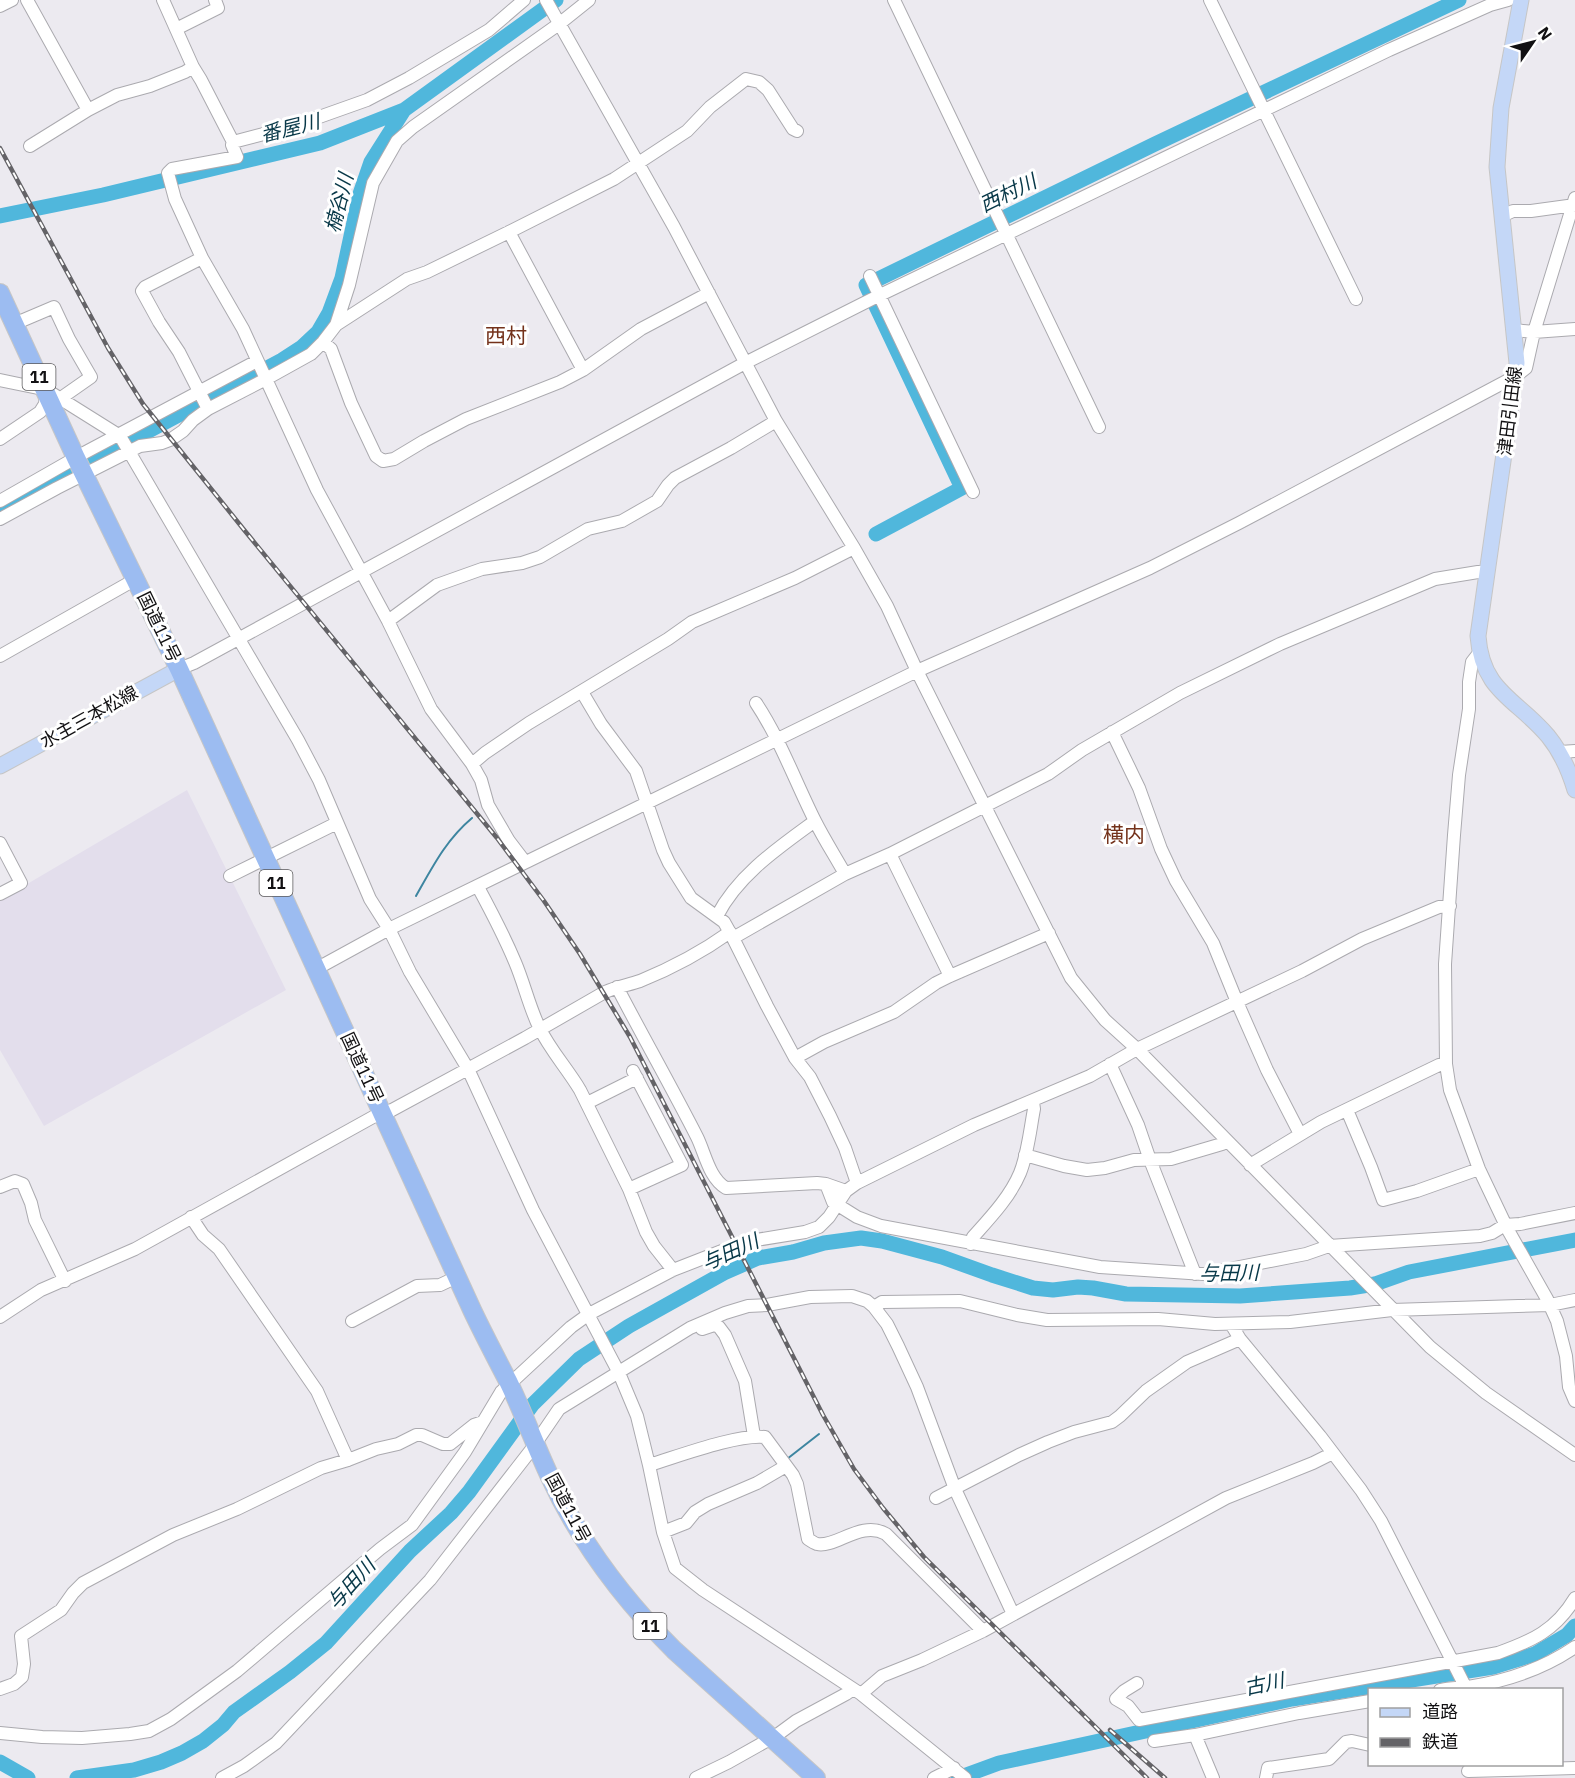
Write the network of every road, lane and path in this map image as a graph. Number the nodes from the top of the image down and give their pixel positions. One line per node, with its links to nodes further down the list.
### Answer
1 (12, 0): 12 (street)
2 (27, 0): 16 (street)
3 (163, 0): 14 (street)
4 (215, 0): 14 (street)
5 (524, 0): 19 (street)
6 (546, 0): 13 (street)
7 (589, 0): 13 (street)
8 (894, 0): 25 (street)
9 (1210, 0): 17 (street)
10 (1508, 0): 17 (street)
11 (1521, 0): 23 (main road, 津田引田線)
12 (0, 6)
13 (557, 21): 21 (street); 33 (street)
14 (176, 29): 15 (street)
15 (193, 67): 16 (street); 19 (street)
16 (88, 110): 20 (street)
17 (1264, 111): 25 (street); 31 (street)
18 (797, 131): 21 (street)
19 (233, 142): 26 (street)
20 (30, 146)
21 (638, 162): 24 (street); 29 (street)
22 (1574, 203): 23 (street); 36 (street)
23 (1502, 216): 35 (main road, 津田引田線)
24 (509, 232): 33 (street); 40 (street)
25 (1007, 234): 30 (street); 48 (street)
26 (202, 258): 38 (street); 44 (street)
27 (870, 276): 30 (street)
28 (0, 293): 32 (highway, 国道11号 / 11)
29 (709, 293): 39 (street); 40 (street)
30 (878, 296): 39 (street); 53 (street)
31 (1356, 298)
32 (14, 324): 45 (highway, 国道11号 / 11); 45 (street)
33 (336, 325): 37 (street)
34 (1575, 329): 36 (street)
35 (1514, 330): 36 (street); 41 (main road, 津田引田線)
36 (1534, 332): 41 (street)
37 (323, 342): 40 (street); 42 (street)
38 (257, 362): 42 (street); 44 (street)
39 (746, 363): 47 (street); 57 (street)
40 (583, 370)
41 (1516, 376): 58 (main road, 津田引田線); 65 (street)
42 (266, 379): 46 (street); 57 (street)
43 (0, 380): 45 (street)
44 (200, 392): 46 (street); 49 (street)
45 (53, 394): 49 (street); 50 (street); 52 (highway, 国道11号 / 11)
46 (208, 409): 51 (street)
47 (776, 421): 56 (street); 60 (street)
48 (1100, 427)
49 (120, 436): 51 (street); 52 (street)
50 (0, 439)
51 (130, 450): 52 (street); 61 (street)
52 (80, 466): 54 (street); 55 (street); 59 (highway, 国道11号 / 11)
53 (973, 492)
54 (0, 501)
55 (0, 519)
56 (854, 548): 65 (street); 66 (street)
57 (361, 571): 60 (street); 61 (street)
58 (1487, 572): 62 (main road, 津田引田線); 68 (street)
59 (136, 579): 63 (street); 64 (highway, 国道11号 / 11)
60 (388, 621): 71 (street)
61 (238, 639): 64 (street); 77 (street)
62 (1479, 653): 70 (main road, 津田引田線); 86 (street)
63 (0, 656)
64 (179, 669): 72 (main road, 水主三本松線); 80 (highway, 国道11号 / 11)
65 (917, 671): 69 (street); 75 (street)
66 (582, 692): 71 (street); 74 (street)
67 (756, 703): 69 (street)
68 (1112, 732): 75 (street); 94 (street)
69 (777, 740): 74 (street); 76 (street)
70 (1567, 751): 73 (main road, 津田引田線)
71 (472, 764): 81 (street)
72 (0, 766)
73 (1575, 790)
74 (648, 803): 81 (street); 87 (street)
75 (985, 805): 79 (street); 89 (street)
76 (815, 821): 82 (street); 87 (street)
77 (337, 823): 80 (street); 88 (street)
78 (0, 843): 85 (street)
79 (890, 854): 82 (street); 92 (street)
80 (264, 858): 83 (street); 91 (highway, 国道11号 / 11)
81 (525, 862): 84 (street)
82 (845, 874): 90 (street)
83 (230, 876)
84 (478, 887): 88 (street); 95 (street)
85 (0, 894)
86 (1450, 906): 94 (street); 99 (street)
87 (717, 916): 90 (street)
88 (389, 929): 91 (street); 100 (street)
89 (1049, 933): 92 (street); 96 (street)
90 (732, 935): 93 (street); 97 (street)
91 (316, 969): 104 (highway, 国道11号 / 11)
92 (950, 976): 97 (street)
93 (617, 987): 95 (street); 112 (street)
94 (1237, 1002): 96 (street); 105 (street)
95 (540, 1029): 100 (street); 102 (street)
96 (1137, 1049): 98 (street); 106 (street)
97 (795, 1058): 111 (street)
98 (1110, 1064): 101 (street); 108 (street)
99 (1446, 1064): 103 (street); 110 (street)
100 (468, 1070): 104 (street); 131 (street)
101 (1033, 1102): 107 (street); 111 (street)
102 (587, 1103): 114 (street); 114 (street)
103 (1347, 1110): 105 (street); 110 (street)
104 (383, 1113): 118 (street); 124 (highway, 国道11号 / 11)
105 (1300, 1134): 109 (street)
106 (1227, 1141): 108 (street); 109 (street)
107 (1025, 1155): 108 (street); 120 (street)
108 (1150, 1160): 123 (street)
109 (1250, 1165): 121 (street)
110 (1479, 1169): 119 (street)
111 (857, 1183): 115 (street)
112 (826, 1184): 115 (street); 116 (street)
113 (0, 1187): 125 (street)
114 (629, 1189): 122 (street)
115 (846, 1191): 116 (street)
116 (837, 1204): 120 (street); 122 (street)
117 (1575, 1213): 119 (street)
118 (191, 1217): 125 (street); 144 (street)
119 (1507, 1228): 121 (street); 127 (street)
120 (971, 1244): 123 (street)
121 (1329, 1246): 123 (street); 129 (street)
122 (674, 1270): 131 (street)
123 (1195, 1274)
124 (457, 1277): 132 (street); 137 (highway, 国道11号 / 11)
125 (65, 1281): 130 (street)
126 (1575, 1300): 127 (street)
127 (1548, 1302): 129 (street); 138 (street)
128 (874, 1307): 133 (street); 134 (street); 147 (street)
129 (1390, 1308): 133 (street); 143 (street)
130 (0, 1317)
131 (591, 1317): 136 (street); 137 (street)
132 (352, 1321)
133 (1231, 1324): 135 (street)
134 (690, 1328): 136 (street); 140 (street)
135 (1240, 1339): 142 (street); 147 (street)
136 (618, 1371): 141 (street); 145 (street)
137 (512, 1390): 139 (street); 141 (highway, 国道11号 / 11)
138 (1575, 1401)
139 (483, 1422): 144 (street); 161 (street)
140 (754, 1436): 145 (street); 146 (street)
141 (534, 1439): 163 (highway, 国道11号 / 11); 169 (street)
142 (1332, 1453): 151 (street); 154 (street)
143 (1575, 1455)
144 (348, 1460): 158 (street)
145 (649, 1465): 149 (street)
146 (786, 1466): 149 (street); 152 (street)
147 (955, 1489): 148 (street); 151 (street)
148 (936, 1498)
149 (663, 1532): 159 (street)
150 (1575, 1598): 154 (street)
151 (1013, 1614): 152 (street)
152 (983, 1631): 159 (street)
153 (1575, 1647): 156 (street)
154 (1454, 1662): 155 (street); 156 (street)
155 (1137, 1683)
156 (1466, 1686): 157 (street)
157 (1449, 1688)
158 (0, 1689)
159 (857, 1692): 163 (street); 168 (street)
160 (1368, 1701): 162 (street)
161 (0, 1733)
162 (1195, 1735): 164 (street); 173 (street)
163 (771, 1738): 170 (street); 171 (highway, 国道11号 / 11)
164 (1154, 1741)
165 (1368, 1745): 174 (street)
166 (1575, 1768): 167 (street)
167 (1468, 1771)
168 (958, 1772): 172 (street)
169 (222, 1778)
170 (696, 1778)
171 (816, 1778)
172 (934, 1778)
173 (1213, 1778)
174 (1266, 1778)

